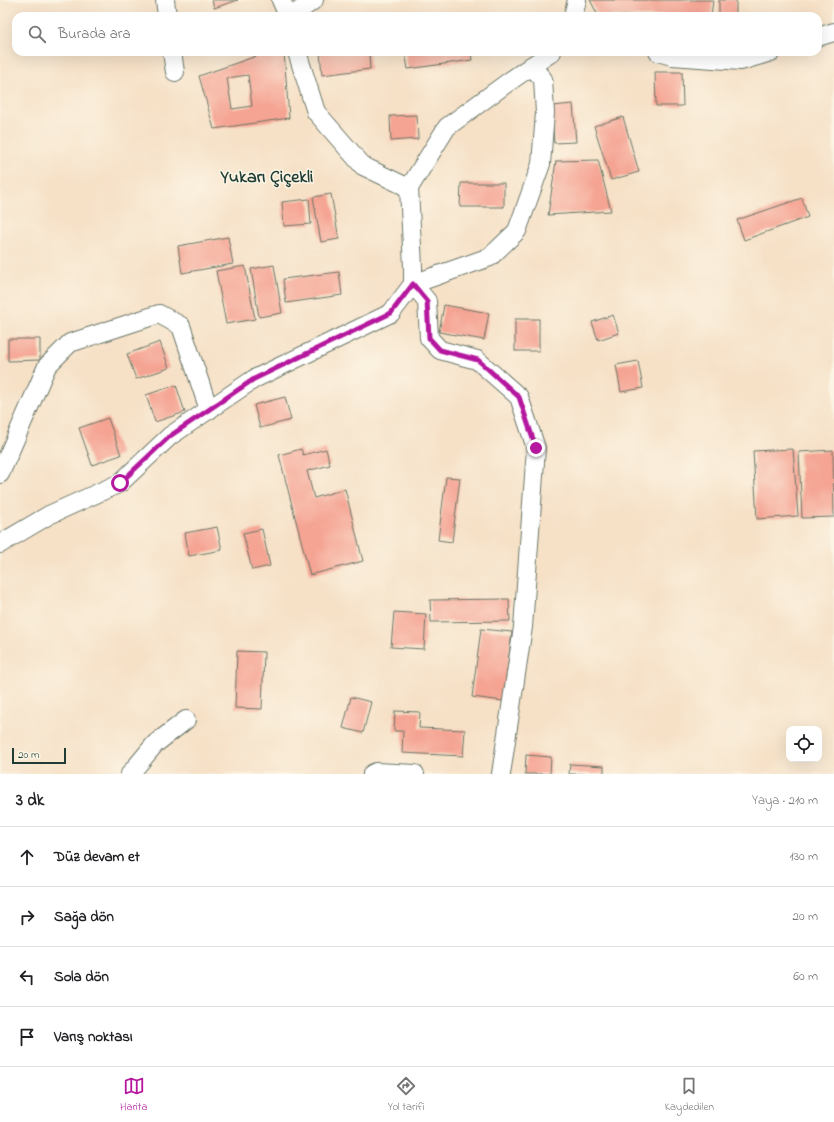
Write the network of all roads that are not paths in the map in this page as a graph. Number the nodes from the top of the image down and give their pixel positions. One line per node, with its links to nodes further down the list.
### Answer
1 (165, 0): 4 (street)
2 (281, 0): 5 (street)
3 (314, 0): 6 (street)
4 (166, 12)
5 (286, 12)
6 (298, 12)
7 (834, 32): 8 (street)
8 (822, 36)
9 (173, 56): 15 (street)
10 (298, 56): 16 (street)
11 (546, 56): 14 (street)
12 (672, 56): 13 (street)
13 (758, 56)
14 (531, 66): 16 (street); 17 (street)
15 (175, 72)
16 (409, 188): 17 (street)
17 (413, 284): 18 (street); 25 (street)
18 (209, 410): 19 (street); 20 (street)
19 (0, 474)
20 (0, 544)
21 (186, 720): 22 (street)
22 (130, 774)
23 (372, 774): 24 (street)
24 (415, 774)
25 (501, 774)

